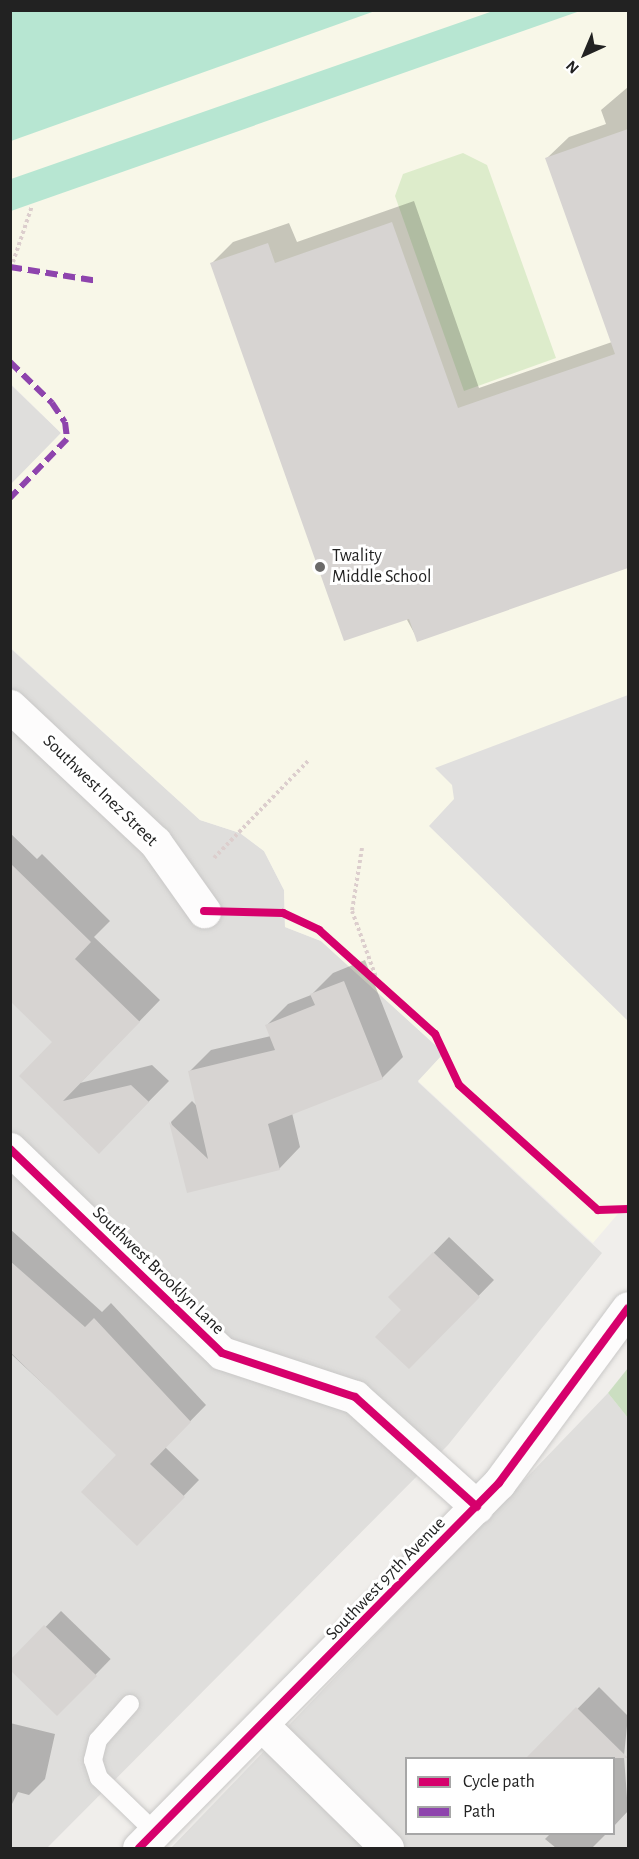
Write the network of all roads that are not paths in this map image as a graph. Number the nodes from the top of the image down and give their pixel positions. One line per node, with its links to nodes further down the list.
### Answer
1 (10, 706): 2 (street, Southwest Inez Street)
2 (195, 899)
3 (10, 1149): 5 (street, Southwest Brooklyn Lane)
4 (628, 1308): 5 (street, Southwest 97th Avenue)
5 (477, 1507): 7 (street, Southwest 97th Avenue)
6 (130, 1704): 8 (lane)
7 (263, 1726): 8 (street, Southwest 97th Avenue); 9 (street)
8 (147, 1840)
9 (387, 1848)

